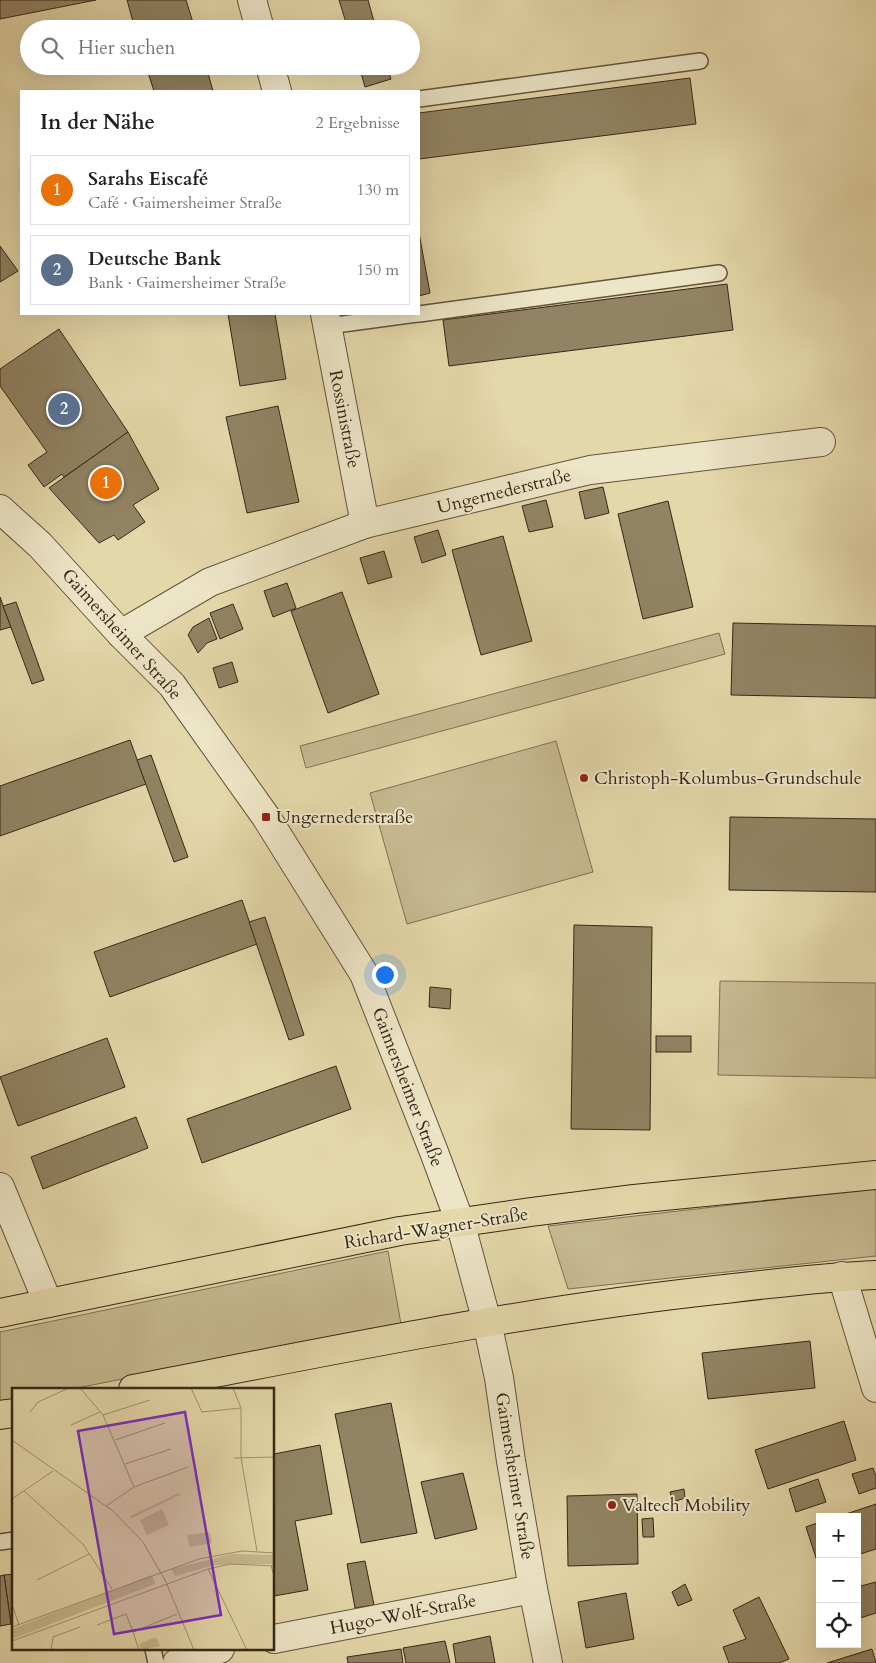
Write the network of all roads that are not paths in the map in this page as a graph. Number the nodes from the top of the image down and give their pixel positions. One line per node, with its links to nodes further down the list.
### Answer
1 (252, 0): 2 (street)
2 (258, 20)
3 (700, 61): 6 (lane)
4 (272, 75): 5 (street)
5 (276, 90)
6 (420, 99)
7 (719, 273): 8 (lane)
8 (420, 314)
9 (403, 315): 10 (lane)
10 (327, 320): 13 (street, Rossinistraße)
11 (821, 442): 13 (street, Ungernederstraße)
12 (0, 509): 14 (street, Gaimersheimer Straße)
13 (365, 524): 14 (street, Ungernederstraße)
14 (121, 634): 17 (street, Gaimersheimer Straße)
15 (876, 1175): 17 (main road, Richard-Wagner-Straße)
16 (0, 1187): 20 (street)
17 (460, 1222): 20 (main road, Richard-Wagner-Straße); 22 (street, Gaimersheimer Straße)
18 (876, 1275): 19 (main road)
19 (842, 1276): 22 (main road); 24 (street)
20 (48, 1303): 21 (main road, Richard-Wagner-Straße)
21 (0, 1312)
22 (487, 1322): 23 (main road); 25 (street, Gaimersheimer Straße)
23 (138, 1388)
24 (876, 1388)
25 (533, 1588): 26 (street, Hugo-Wolf-Straße); 31 (street, Gaimersheimer Straße)
26 (275, 1639)
27 (153, 1650): 29 (lane)
28 (215, 1650): 30 (street)
29 (156, 1663)
30 (177, 1663)
31 (548, 1663)

